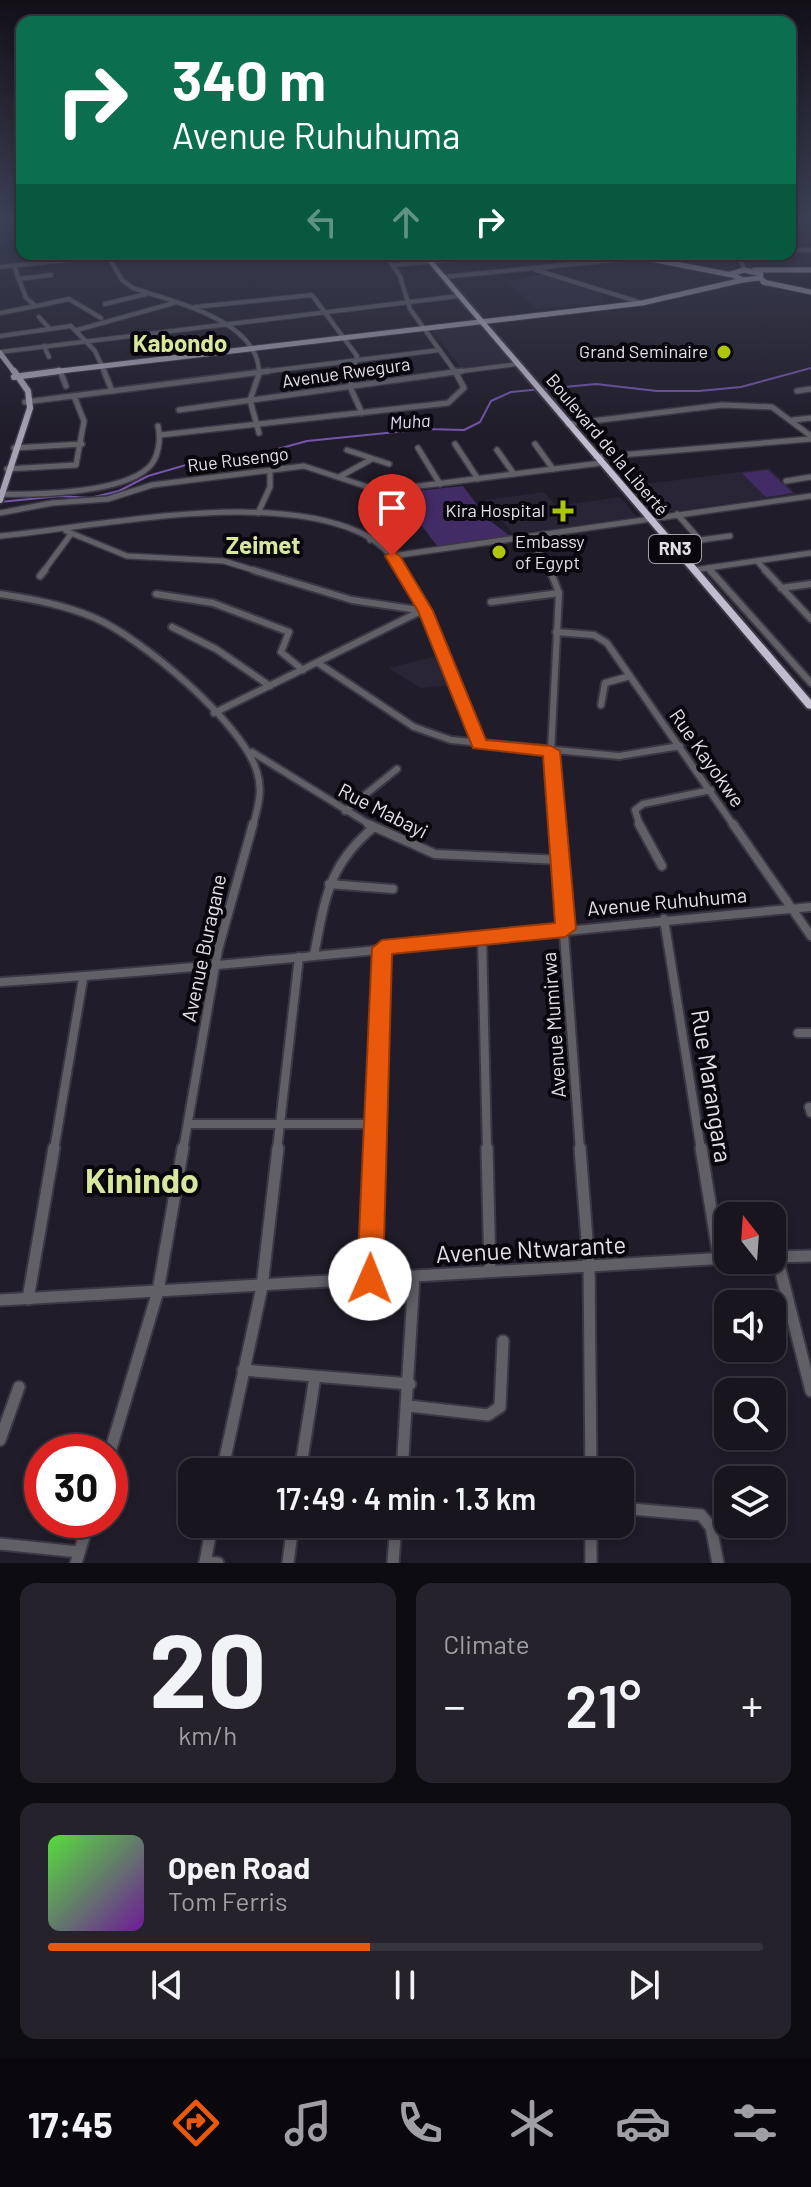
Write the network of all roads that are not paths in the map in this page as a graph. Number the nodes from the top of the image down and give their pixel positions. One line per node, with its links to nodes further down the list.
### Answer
1 (23, 290): 17 (street)
2 (139, 290): 8 (street)
3 (403, 290): 14 (street)
4 (454, 290): 10 (highway, Boulevard de la Liberté / RN3)
5 (603, 290): 7 (street)
6 (692, 290): 12 (main road)
7 (606, 291): 12 (street); 16 (street)
8 (146, 294): 13 (street); 15 (street)
9 (56, 296): 11 (street)
10 (459, 296): 14 (street); 23 (highway, Boulevard de la Liberté / RN3)
11 (62, 301): 17 (street); 22 (street)
12 (640, 302): 16 (main road)
13 (174, 303): 18 (street); 27 (street)
14 (407, 303): 20 (street); 25 (street)
15 (105, 304)
16 (607, 305): 23 (main road)
17 (36, 306): 19 (street)
18 (191, 308): 20 (street); 24 (street)
19 (0, 313)
20 (325, 313): 24 (street); 28 (street)
21 (39, 317): 26 (street)
22 (101, 318)
23 (479, 319): 25 (main road); 38 (highway, Boulevard de la Liberté / RN3)
24 (231, 324): 30 (street); 32 (street)
25 (421, 326): 28 (main road); 33 (street)
26 (49, 328): 27 (street); 29 (street)
27 (77, 330): 30 (street)
28 (341, 335): 32 (main road); 36 (street)
29 (0, 336)
30 (87, 341): 31 (street); 39 (street)
31 (44, 346): 34 (street); 35 (street)
32 (248, 346): 39 (main road); 42 (street)
33 (440, 350): 36 (street); 41 (street)
34 (0, 353): 43 (main road)
35 (49, 357)
36 (357, 360): 42 (street); 45 (street)
37 (0, 361): 43 (main road)
38 (517, 364): 41 (street, Avenue Rwegura); 56 (highway, Boulevard de la Liberté / RN3)
39 (102, 365): 40 (main road); 47 (street)
40 (59, 370): 43 (main road); 44 (street)
41 (457, 372): 45 (street, Avenue Rwegura); 53 (street)
42 (260, 373): 47 (street); 50 (street)
43 (16, 376): 51 (main road)
44 (66, 386)
45 (350, 387): 50 (street, Avenue Rwegura); 53 (street)
46 (811, 389): 48 (street)
47 (112, 391): 49 (street)
48 (797, 391)
49 (74, 396): 51 (street); 62 (street)
50 (250, 400): 52 (street, Avenue Rwegura); 57 (street)
51 (27, 402): 65 (main road)
52 (179, 410)
53 (362, 413): 57 (street)
54 (811, 418): 55 (street)
55 (793, 420): 56 (street); 61 (street)
56 (568, 424): 70 (highway, Boulevard de la Liberté / RN3)
57 (257, 425): 59 (street); 60 (street)
58 (158, 426): 60 (street)
59 (259, 433)
60 (160, 435): 81 (street)
61 (811, 437): 70 (street, Rue Rusengo)
62 (82, 444): 65 (street); 72 (street)
63 (455, 444): 78 (street)
64 (535, 444): 73 (street)
65 (17, 448): 72 (main road)
66 (418, 448): 80 (street)
67 (347, 450): 69 (street)
68 (497, 450): 75 (street)
69 (372, 459): 71 (street); 76 (street)
70 (598, 460): 73 (street, Rue Rusengo); 86 (highway, Boulevard de la Liberté / RN3)
71 (389, 464)
72 (10, 468): 81 (main road)
73 (553, 469): 75 (street, Rue Rusengo)
74 (270, 471): 76 (street, Rue Rusengo); 83 (street, Rue Rusengo); 84 (street)
75 (514, 474): 78 (street, Rue Rusengo)
76 (339, 477): 80 (street, Rue Rusengo)
77 (811, 477): 79 (street)
78 (478, 479): 80 (street, Rue Rusengo)
79 (786, 481)
80 (440, 484)
81 (0, 494)
82 (811, 496): 85 (street)
83 (0, 513)
84 (258, 513): 88 (street); 92 (street)
85 (677, 514): 86 (street); 90 (street)
86 (649, 519): 91 (street); 97 (highway, Boulevard de la Liberté / RN3)
87 (407, 524): 92 (street)
88 (68, 532): 89 (street); 98 (street); 105 (street)
89 (0, 536)
90 (730, 536)
91 (529, 537): 94 (street); 101 (street)
92 (370, 540): 94 (street)
93 (811, 553): 95 (street)
94 (392, 556): 105 (street)
95 (757, 561): 96 (street); 100 (street)
96 (708, 568): 97 (street); 112 (street)
97 (694, 570): 115 (highway, Boulevard de la Liberté / RN3)
98 (40, 576)
99 (811, 584): 100 (street)
100 (781, 588): 106 (street)
101 (559, 593): 104 (street); 108 (street, Avenue Mumirwa)
102 (0, 594): 116 (street)
103 (156, 594): 110 (street)
104 (491, 602)
105 (422, 612): 109 (street); 117 (street)
106 (811, 619)
107 (172, 627): 113 (street)
108 (556, 632): 111 (street, Rue Kayokwe); 119 (street, Avenue Mumirwa)
109 (318, 663): 110 (street); 117 (street)
110 (303, 670): 113 (street)
111 (630, 676): 114 (street); 118 (street, Rue Kayokwe)
112 (811, 683)
113 (270, 686): 116 (street)
114 (601, 705)
115 (811, 706)
116 (214, 713): 120 (street)
117 (479, 744): 119 (street)
118 (680, 746): 119 (street); 122 (street, Rue Kayokwe)
119 (551, 751): 125 (street, Avenue Mumirwa)
120 (252, 752): 123 (street, Rue Mabayi); 138 (street, Avenue Buragane)
121 (397, 769): 123 (street)
122 (711, 790): 126 (street); 130 (street, Rue Kayokwe)
123 (345, 811): 124 (street, Rue Mabayi)
124 (374, 827): 125 (street, Rue Mabayi); 127 (street)
125 (561, 860): 132 (street, Avenue Mumirwa)
126 (662, 866)
127 (329, 884): 128 (street); 136 (street)
128 (393, 889)
129 (811, 907): 130 (street, Avenue Ruhuhuma)
130 (793, 909): 131 (street, Avenue Ruhuhuma); 133 (street, Rue Kayokwe)
131 (664, 919): 132 (street, Avenue Ruhuhuma); 146 (street, Rue Marangara)
132 (565, 929): 134 (street, Avenue Ruhuhuma); 150 (street, Avenue Mumirwa)
133 (811, 936)
134 (482, 937): 135 (street, Avenue Ruhuhuma); 151 (street)
135 (382, 948): 136 (street, Avenue Ruhuhuma); 144 (street)
136 (314, 955): 137 (street, Avenue Ruhuhuma)
137 (299, 957): 138 (street, Avenue Ruhuhuma); 145 (street)
138 (216, 968): 139 (street, Avenue Ruhuhuma); 143 (street, Avenue Buragane)
139 (83, 979): 140 (street, Avenue Ruhuhuma); 157 (street)
140 (0, 982)
141 (798, 1033): 142 (street)
142 (811, 1033)
143 (189, 1124): 145 (street); 156 (street, Avenue Buragane)
144 (374, 1124): 145 (street); 154 (street)
145 (281, 1125): 155 (street)
146 (714, 1206)
147 (811, 1256): 148 (street)
148 (786, 1257)
149 (714, 1259): 150 (street, Avenue Ntwarante)
150 (589, 1266): 151 (street, Avenue Ntwarante); 171 (street, Avenue Mumirwa)
151 (490, 1271): 153 (street, Avenue Ntwarante)
152 (779, 1274): 164 (street)
153 (414, 1277): 154 (street, Avenue Ntwarante); 162 (street)
154 (370, 1279): 155 (street, Avenue Ntwarante)
155 (262, 1287): 156 (street, Avenue Ntwarante); 160 (street)
156 (158, 1291): 157 (street, Avenue Ntwarante); 166 (street, Avenue Buragane)
157 (28, 1299): 158 (street, Avenue Ntwarante)
158 (0, 1300)
159 (503, 1341): 165 (street)
160 (243, 1370): 161 (street); 168 (street)
161 (315, 1377): 162 (street); 169 (street)
162 (410, 1384): 165 (street)
163 (19, 1387): 167 (street)
164 (811, 1391)
165 (409, 1406): 170 (street)
166 (115, 1434)
167 (0, 1440)
168 (225, 1458)
169 (303, 1458)
170 (403, 1458)
171 (591, 1458)
172 (634, 1509): 183 (street)
173 (211, 1538): 179 (street)
174 (291, 1538): 180 (street)
175 (395, 1538): 181 (street)
176 (591, 1538): 182 (street)
177 (0, 1544): 178 (street)
178 (77, 1557)
179 (209, 1563)
180 (288, 1563)
181 (393, 1563)
182 (591, 1563)
183 (718, 1563)

